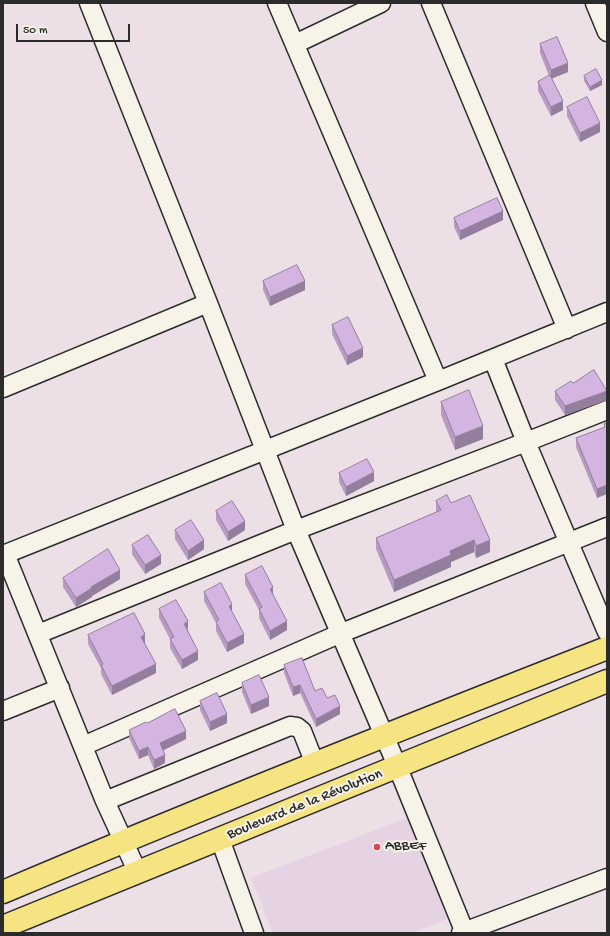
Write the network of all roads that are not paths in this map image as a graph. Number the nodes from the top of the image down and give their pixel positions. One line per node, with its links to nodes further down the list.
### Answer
1 (89, 3): 8 (street)
2 (277, 3): 7 (street)
3 (381, 3): 7 (street)
4 (431, 3): 10 (street)
5 (594, 3): 6 (street)
6 (607, 32)
7 (295, 44): 12 (street)
8 (208, 303): 13 (street); 16 (street)
9 (607, 312): 10 (street)
10 (567, 329): 11 (street)
11 (493, 359): 12 (street); 15 (street)
12 (438, 382): 16 (street)
13 (3, 388)
14 (607, 410): 15 (street)
15 (526, 442): 18 (street); 19 (street)
16 (264, 450): 18 (street); 20 (street)
17 (607, 527): 19 (street)
18 (296, 530): 22 (street); 23 (street)
19 (569, 543): 21 (street); 23 (street)
20 (4, 555): 22 (street)
21 (607, 632)
22 (38, 634): 26 (street)
23 (339, 634): 28 (street); 29 (street)
24 (607, 648): 28 (main road)
25 (607, 681): 31 (main road, Boulevard de la Révolution)
26 (60, 688): 27 (street); 29 (street)
27 (3, 711)
28 (384, 735): 30 (main road); 31 (street)
29 (83, 746): 32 (street)
30 (315, 764): 32 (street); 34 (main road)
31 (398, 768): 33 (main road, Boulevard de la Révolution); 39 (street)
32 (105, 801): 34 (street)
33 (220, 839): 35 (main road, Boulevard de la Révolution); 40 (street)
34 (123, 840): 35 (street); 37 (main road)
35 (138, 873): 38 (main road, Boulevard de la Révolution)
36 (607, 878): 39 (street)
37 (3, 892)
38 (3, 927)
39 (464, 932)
40 (254, 933)

